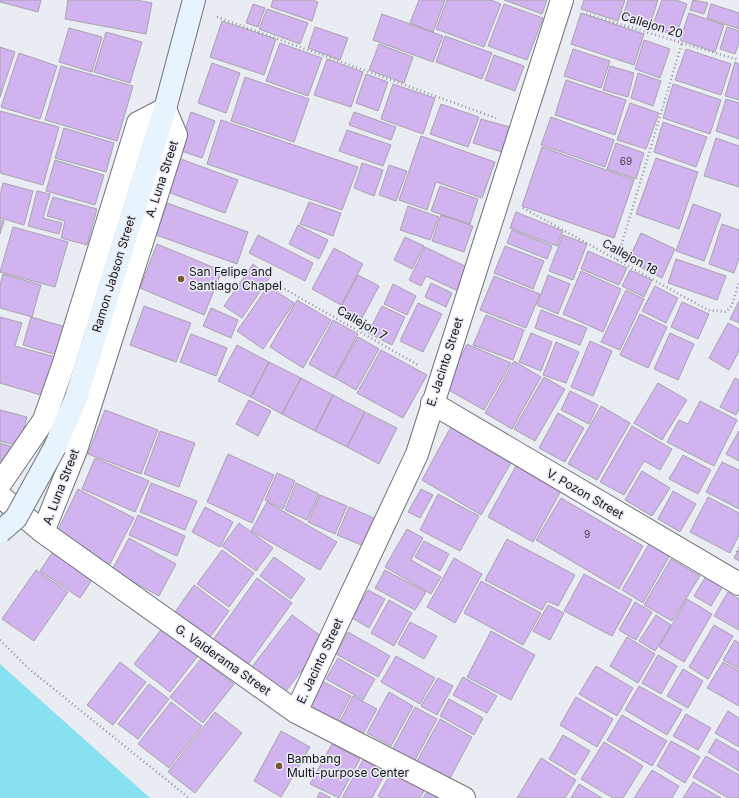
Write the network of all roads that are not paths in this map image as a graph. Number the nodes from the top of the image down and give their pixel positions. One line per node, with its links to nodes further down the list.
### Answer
1 (561, 3): 4 (street, E. Jacinto Street)
2 (193, 4): 3 (main road, Ramon Jabson Street)
3 (165, 109): 5 (street); 7 (main road, Ramon Jabson Street, bridge); 8 (street, A. Luna Street)
4 (432, 403): 9 (street, V. Pozon Street); 10 (street, E. Jacinto Street)
5 (0, 484)
6 (0, 496): 8 (street, G. Valderama Street)
7 (0, 532)
8 (43, 532): 10 (street, G. Valderama Street)
9 (739, 584)
10 (296, 712): 11 (street, G. Valderama Street)
11 (464, 798)

